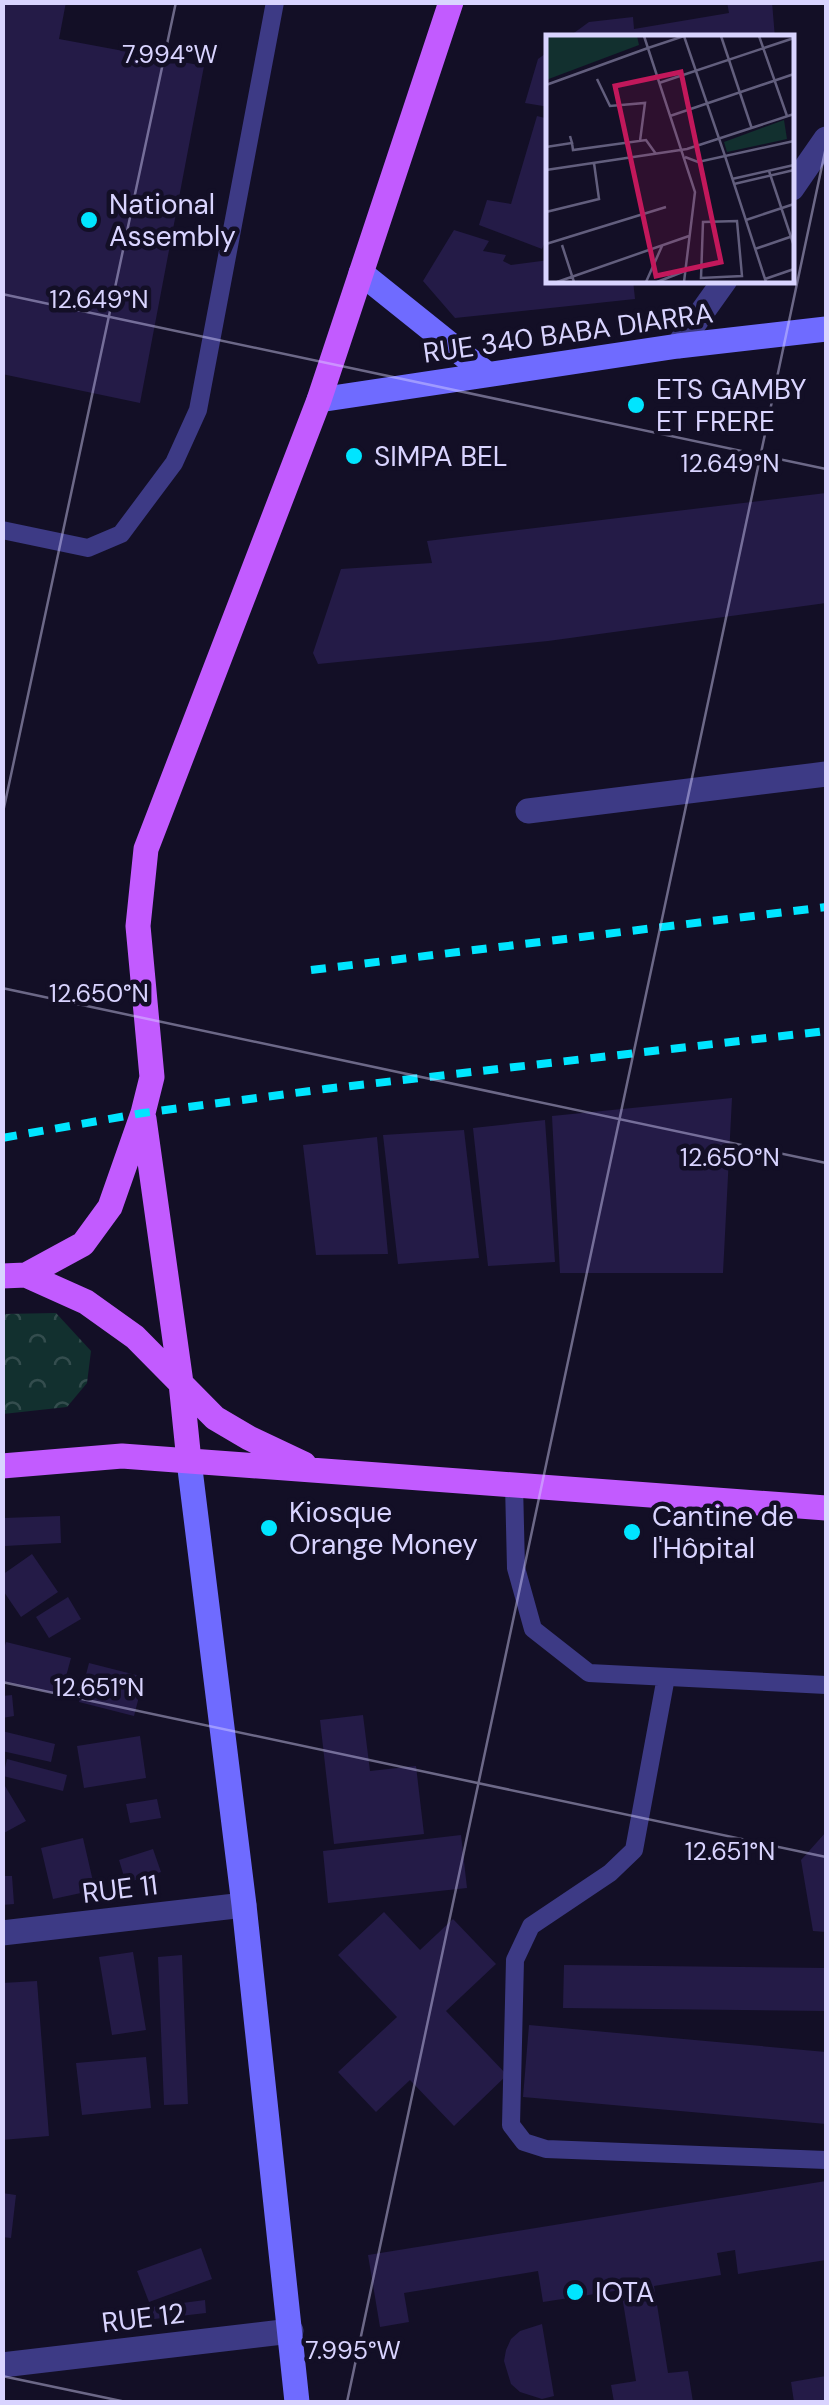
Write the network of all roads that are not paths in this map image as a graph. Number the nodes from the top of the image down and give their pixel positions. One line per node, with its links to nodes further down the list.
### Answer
1 (275, 2): 11 (lane)
2 (451, 2): 5 (main road)
3 (826, 139): 4 (street)
4 (794, 185)
5 (361, 273): 9 (main road); 10 (main road)
6 (724, 282): 8 (street)
7 (826, 328): 8 (main road, RUE 340 BABA DIARRA)
8 (678, 346): 9 (main road, RUE 340 BABA DIARRA)
9 (487, 374): 10 (main road, RUE 340 BABA DIARRA)
10 (319, 400): 14 (main road)
11 (2, 530)
12 (826, 774): 13 (street)
13 (528, 811)
14 (143, 1113): 15 (main road); 16 (main road)
15 (14, 1275): 16 (main road)
16 (181, 1383): 17 (main road); 19 (main road)
17 (189, 1460): 18 (main road); 19 (main road); 24 (main road)
18 (2, 1466)
19 (318, 1470): 20 (main road)
20 (514, 1484): 21 (main road); 22 (lane)
21 (826, 1508)
22 (666, 1677): 23 (lane); 26 (lane)
23 (826, 1685)
24 (244, 1905): 25 (street, RUE 11); 27 (main road)
25 (2, 1933)
26 (826, 2160)
27 (291, 2331): 28 (street, RUE 12); 29 (main road)
28 (2, 2365)
29 (297, 2402)

